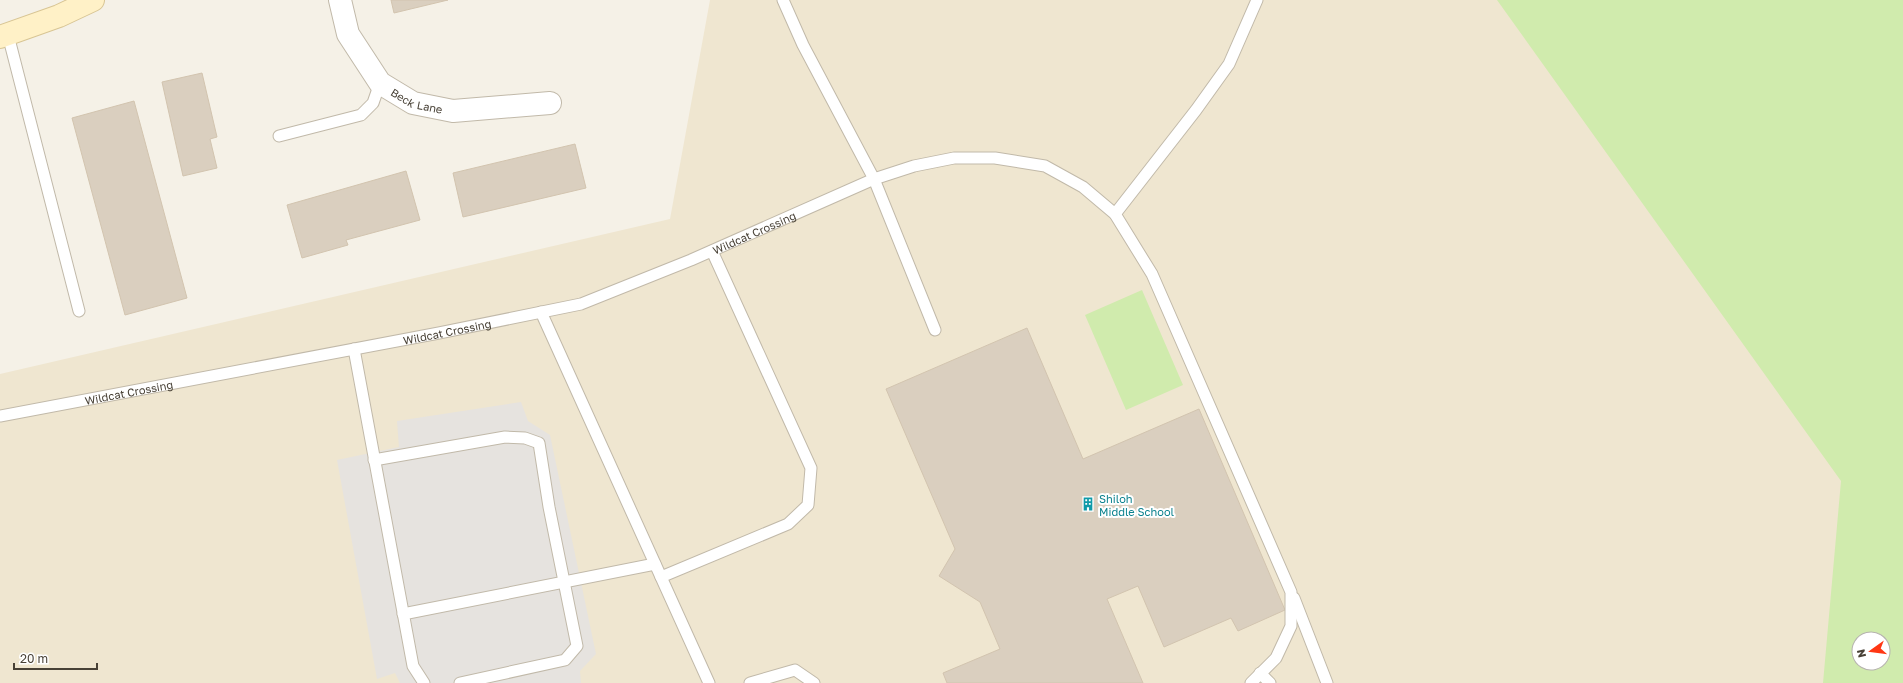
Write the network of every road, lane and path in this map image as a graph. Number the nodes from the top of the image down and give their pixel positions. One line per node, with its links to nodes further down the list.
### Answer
1 (94, 0): 5 (main road)
2 (340, 0): 6 (street, Beck Lane)
3 (783, 0): 9 (lane)
4 (1257, 0): 10 (lane)
5 (4, 36): 12 (lane)
6 (380, 83): 7 (street, Beck Lane); 8 (lane)
7 (550, 103)
8 (279, 136)
9 (874, 179): 10 (lane, Wildcat Crossing); 11 (lane, Wildcat Crossing); 14 (lane)
10 (1116, 214): 21 (lane, Wildcat Crossing)
11 (712, 251): 13 (lane, Wildcat Crossing); 19 (lane)
12 (79, 311)
13 (541, 312): 15 (lane, Wildcat Crossing); 18 (lane)
14 (936, 330)
15 (354, 349): 16 (lane, Wildcat Crossing); 17 (lane)
16 (0, 416)
17 (374, 460): 20 (lane); 22 (lane)
18 (655, 564): 19 (lane); 20 (lane)
19 (661, 577): 26 (lane)
20 (565, 582): 22 (lane); 25 (lane)
21 (1292, 592): 23 (lane); 31 (lane, Wildcat Crossing)
22 (403, 614): 24 (lane)
23 (1260, 673): 29 (lane); 30 (lane)
24 (424, 683)
25 (460, 683)
26 (710, 683)
27 (750, 683): 28 (lane)
28 (814, 683)
29 (1251, 683)
30 (1270, 683)
31 (1327, 683)

